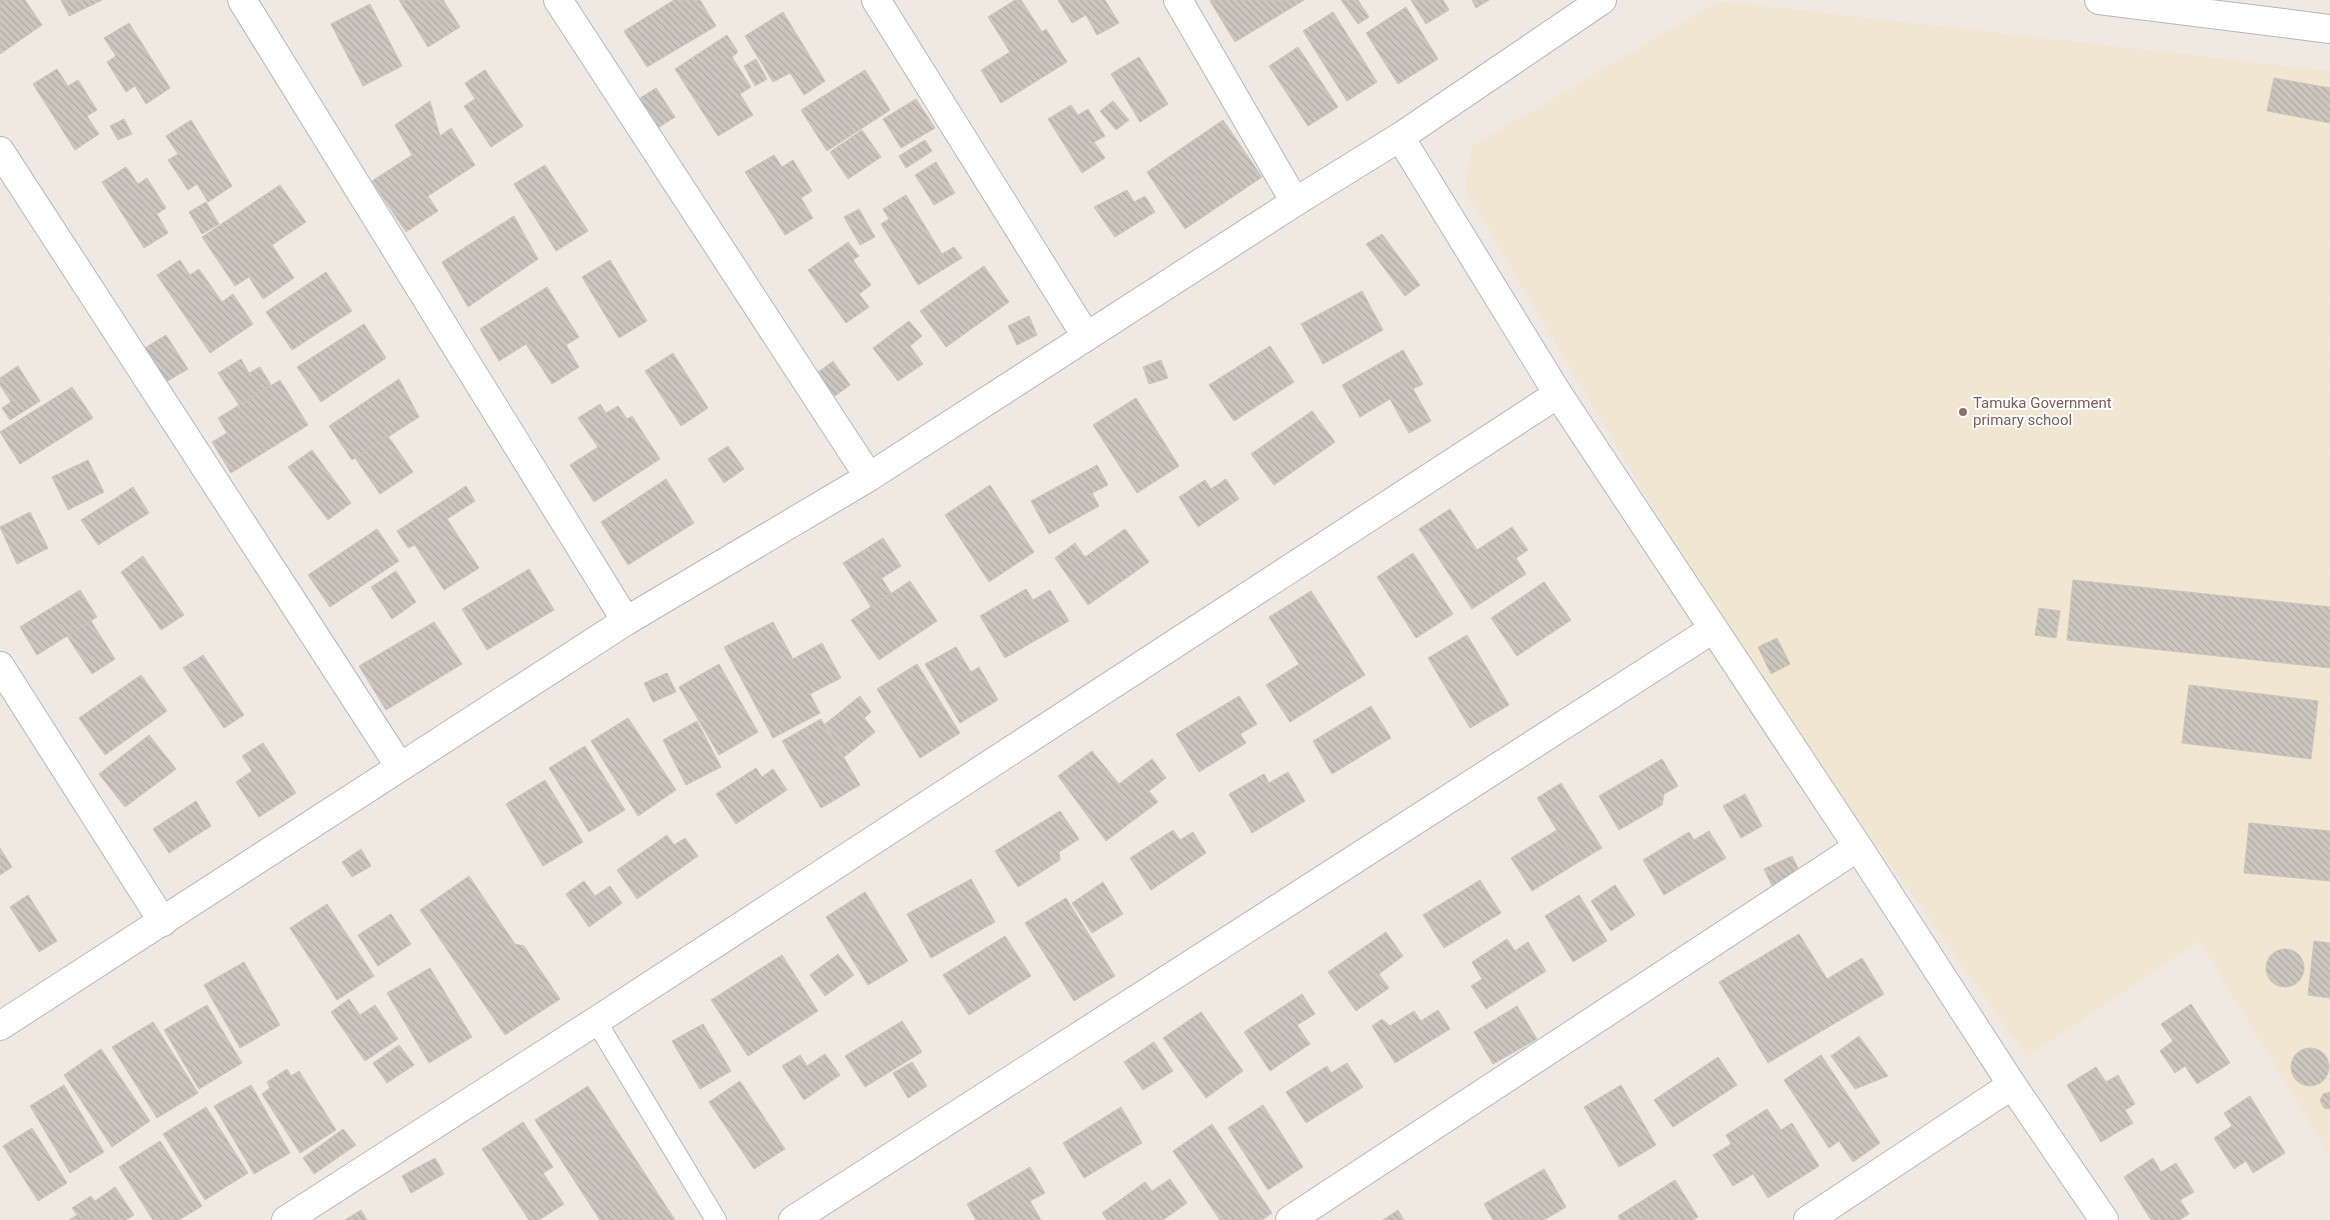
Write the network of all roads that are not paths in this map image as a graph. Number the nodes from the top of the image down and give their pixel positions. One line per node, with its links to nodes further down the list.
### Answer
1 (242, 0): 14 (street)
2 (558, 0): 13 (street)
3 (876, 0): 11 (street)
4 (1178, 0): 10 (street)
5 (1602, 0): 8 (street)
6 (2099, 0): 7 (street)
7 (2330, 29)
8 (1400, 137): 10 (street); 12 (street)
9 (0, 150): 17 (street)
10 (1295, 202): 11 (street)
11 (1086, 336): 13 (street)
12 (1558, 394): 15 (street); 20 (street)
13 (869, 477): 14 (street)
14 (626, 621): 17 (street)
15 (1713, 629): 18 (street); 25 (street)
16 (0, 666): 19 (street)
17 (400, 768): 19 (street)
18 (1858, 847): 22 (street); 26 (street)
19 (163, 922): 21 (street)
20 (596, 1021): 23 (street); 24 (lane)
21 (0, 1026)
22 (2012, 1085): 27 (street); 28 (street)
23 (286, 1220)
24 (716, 1220)
25 (793, 1220)
26 (1290, 1220)
27 (1808, 1220)
28 (2104, 1220)

